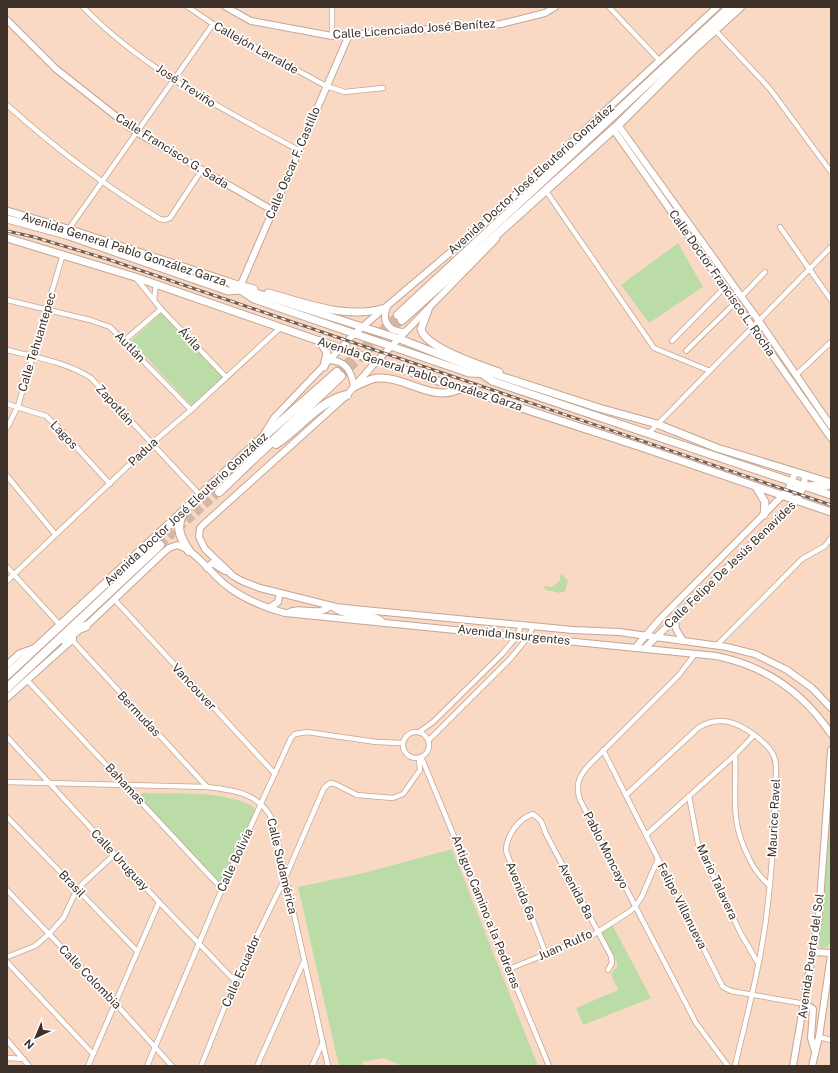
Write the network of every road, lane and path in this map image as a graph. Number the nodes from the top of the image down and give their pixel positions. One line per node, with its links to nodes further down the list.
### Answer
1 (84, 7): 16 (street, José Treviño)
2 (188, 7): 11 (street, Callejón Larralde)
3 (226, 7): 14 (main road, Calle Licenciado José Benítez)
4 (332, 7): 14 (street)
5 (555, 7): 13 (main road, Calle Licenciado José Benítez)
6 (609, 7): 15 (street)
7 (730, 7): 9 (highway, Avenida Doctor José Eleuterio González)
8 (740, 7): 12 (highway, Avenida Doctor José Eleuterio González)
9 (722, 9): 15 (main road, Avenida Doctor José Eleuterio González); 33 (highway, Avenida Doctor José Eleuterio González)
10 (7, 20): 21 (main road, Calle Francisco G. Sada)
11 (212, 24): 16 (street); 17 (street, Callejón Larralde)
12 (715, 30): 20 (highway, Avenida Doctor José Eleuterio González); 24 (street)
13 (349, 35): 14 (main road, Calle Licenciado José Benítez); 17 (main road, Calle Oscar F. Castillo)
14 (332, 36)
15 (660, 60): 48 (main road, Avenida Doctor José Eleuterio González)
16 (174, 80): 21 (street); 22 (street, José Treviño)
17 (326, 86): 18 (street, Callejón Larralde); 22 (main road, Calle Oscar F. Castillo)
18 (383, 88)
19 (7, 105): 25 (street)
20 (616, 127): 26 (highway, Avenida Doctor José Eleuterio González); 27 (main road, Calle Doctor Francisco L. Rocha)
21 (136, 132): 23 (main road, Calle Francisco G. Sada); 25 (street)
22 (298, 150): 28 (main road, Calle Oscar F. Castillo)
23 (201, 170): 25 (street); 28 (main road, Calle Francisco G. Sada)
24 (831, 172)
25 (102, 180): 32 (street)
26 (546, 191): 33 (highway, Avenida Doctor José Eleuterio González); 73 (street)
27 (672, 206): 42 (main road, Calle Doctor Francisco L. Rocha); 43 (main road, Calle Doctor Francisco L. Rocha)
28 (272, 210): 41 (main road, Calle Oscar F. Castillo)
29 (7, 211): 32 (main road, Avenida General Pablo González Garza)
30 (7, 219): 32 (main road, Avenida General Pablo González Garza)
31 (780, 227): 37 (street)
32 (67, 232): 41 (main road, Avenida General Pablo González Garza); 41 (main road, Avenida General Pablo González Garza)
33 (498, 235): 50 (main road)
34 (7, 238): 36 (main road, Avenida General Pablo González Garza)
35 (831, 247): 37 (street)
36 (63, 254): 39 (main road, Avenida General Pablo González Garza); 51 (street, Calle Tehuantepec)
37 (810, 270): 46 (street); 53 (street)
38 (765, 272): 43 (street)
39 (135, 277): 40 (main road, Avenida General Pablo González Garza); 45 (street, Ávila)
40 (156, 284): 45 (street); 55 (main road, Avenida General Pablo González Garza)
41 (240, 287): 52 (main road); 56 (main road, Avenida General Pablo González Garza)
42 (725, 287): 47 (main road, Calle Doctor Francisco L. Rocha); 63 (street)
43 (741, 297): 53 (main road, Calle Doctor Francisco L. Rocha)
44 (7, 300): 51 (street, Autlán)
45 (154, 300): 49 (street, Ávila)
46 (831, 300)
47 (736, 302): 57 (main road, Calle Doctor Francisco L. Rocha); 68 (street)
48 (386, 307): 52 (main road); 54 (main road, Avenida Doctor José Eleuterio González); 58 (main road)
49 (161, 309): 61 (street); 76 (street, Ávila)
50 (428, 310): 58 (main road); 77 (main road)
51 (48, 311): 61 (street, Autlán); 69 (street, Calle Tehuantepec)
52 (322, 311): 54 (main road, Avenida General Pablo González Garza); 56 (main road)
53 (759, 321): 57 (street); 75 (main road, Calle Doctor Francisco L. Rocha)
54 (362, 326): 59 (main road, Avenida Doctor José Eleuterio González); 60 (main road, Avenida General Pablo González Garza)
55 (281, 327): 62 (main road, Avenida General Pablo González Garza); 76 (street, Padua)
56 (333, 327): 59 (main road, Avenida General Pablo González Garza)
57 (753, 327): 73 (street); 80 (main road, Calle Doctor Francisco L. Rocha)
58 (405, 332): 60 (main road)
59 (354, 334): 65 (main road, Avenida Doctor José Eleuterio González); 66 (main road, Avenida General Pablo González Garza)
60 (400, 339): 66 (main road); 74 (main road, Avenida General Pablo González Garza)
61 (124, 341): 84 (street, Autlán)
62 (320, 341): 65 (main road, Avenida General Pablo González Garza); 72 (main road)
63 (672, 341)
64 (831, 342): 75 (street)
65 (341, 347): 70 (main road, Avenida Doctor José Eleuterio González); 71 (main road, Avenida General Pablo González Garza)
66 (392, 347): 71 (main road); 74 (main road, Avenida General Pablo González Garza)
67 (7, 350): 69 (street, Zapotlán)
68 (686, 351)
69 (32, 357): 83 (street, Calle Tehuantepec); 91 (street, Zapotlán)
70 (330, 360): 72 (main road, Avenida Doctor José Eleuterio González); 78 (main road)
71 (377, 361): 78 (main road); 79 (main road, Avenida General Pablo González Garza)
72 (324, 366): 90 (main road, Avenida Doctor José Eleuterio González)
73 (710, 371): 85 (street)
74 (483, 374): 77 (main road, Avenida General Pablo González Garza); 88 (main road, Avenida General Pablo González Garza)
75 (796, 375): 80 (main road, Calle Doctor Francisco L. Rocha)
76 (226, 377): 84 (street, Padua)
77 (520, 383): 85 (main road, Avenida General Pablo González Garza)
78 (354, 387): 79 (main road); 81 (main road)
79 (462, 388): 101 (main road, Avenida General Pablo González Garza)
80 (803, 391): 86 (main road, Calle Doctor Francisco L. Rocha); 89 (main road, Calle Doctor Francisco L. Rocha)
81 (347, 395): 92 (highway); 117 (main road, Avenida Insurgentes)
82 (7, 404): 83 (street, Lagos)
83 (18, 406): 87 (street, Calle Tehuantepec); 98 (street, Lagos)
84 (191, 410): 91 (street, Padua)
85 (657, 424): 88 (street); 93 (main road, Avenida General Pablo González Garza)
86 (831, 426)
87 (7, 428)
88 (649, 433): 96 (main road, Avenida General Pablo González Garza)
89 (830, 435)
90 (261, 439): 92 (highway, Avenida Doctor José Eleuterio González); 103 (highway, Avenida Doctor José Eleuterio González)
91 (151, 444): 98 (street, Padua); 103 (street, Zapotlán)
92 (259, 455): 102 (highway, Avenida Doctor José Eleuterio González)
93 (794, 473): 95 (main road, Avenida General Pablo González Garza); 96 (main road, Calle Felipe De Jesús Benavides)
94 (7, 476): 110 (street)
95 (805, 476): 97 (main road, Avenida General Pablo González Garza); 99 (main road, Calle Felipe De Jesús Benavides)
96 (792, 482): 99 (main road, Avenida General Pablo González Garza); 104 (main road, Calle Felipe De Jesús Benavides)
97 (831, 483)
98 (110, 484): 110 (street, Padua)
99 (804, 486): 100 (main road); 104 (main road); 105 (main road, Avenida General Pablo González Garza); 106 (main road, Calle Felipe De Jesús Benavides)
100 (831, 487)
101 (756, 488): 104 (main road, Avenida General Pablo González Garza); 109 (main road)
102 (219, 492)
103 (200, 495): 107 (highway, Avenida Doctor José Eleuterio González)
104 (783, 495): 106 (main road, Avenida General Pablo González Garza); 109 (main road, Calle Felipe De Jesús Benavides)
105 (831, 495)
106 (797, 500): 108 (main road, Avenida General Pablo González Garza); 124 (main road, Calle Felipe De Jesús Benavides)
107 (182, 511): 113 (highway); 127 (highway, Avenida Doctor José Eleuterio González)
108 (831, 512)
109 (764, 515): 132 (main road, Calle Felipe De Jesús Benavides)
110 (56, 534): 116 (street, Padua)
111 (831, 538): 136 (street)
112 (160, 545): 141 (highway, Avenida Doctor José Eleuterio González)
113 (189, 551): 115 (main road, Avenida Insurgentes); 120 (main road, Avenida Doctor José Eleuterio González)
114 (7, 567): 116 (street)
115 (207, 568): 117 (main road); 122 (main road, Avenida Insurgentes)
116 (13, 575): 118 (street, Padua); 127 (street)
117 (233, 576): 119 (main road, Avenida Insurgentes)
118 (7, 581)
119 (280, 594): 121 (main road, Avenida Insurgentes); 122 (main road)
120 (114, 599): 128 (main road, Avenida Doctor José Eleuterio González); 158 (street, Vancouver)
121 (331, 606): 123 (main road); 125 (main road); 126 (main road, Avenida Insurgentes)
122 (269, 608): 123 (main road, Avenida Insurgentes)
123 (285, 613): 125 (main road, Avenida Insurgentes)
124 (675, 619): 133 (main road, Calle Felipe De Jesús Benavides); 135 (main road)
125 (384, 623): 130 (main road, Avenida Insurgentes)
126 (521, 624): 129 (main road, Avenida Insurgentes); 130 (street)
127 (60, 625): 137 (highway, Avenida Doctor José Eleuterio González)
128 (86, 626): 134 (main road, Avenida Doctor José Eleuterio González); 141 (highway)
129 (533, 626): 131 (street); 132 (main road, Avenida Insurgentes)
130 (518, 635): 131 (main road, Avenida Insurgentes); 148 (street)
131 (529, 636): 138 (main road, Avenida Insurgentes); 152 (street)
132 (645, 636): 133 (main road, Avenida Insurgentes); 138 (main road, Calle Felipe De Jesús Benavides)
133 (656, 638): 135 (main road, Avenida Insurgentes); 139 (main road, Calle Felipe De Jesús Benavides)
134 (72, 640): 144 (main road, Avenida Doctor José Eleuterio González); 162 (street, Bermudas)
135 (683, 641): 136 (main road, Avenida Insurgentes)
136 (717, 645): 147 (main road, Avenida Insurgentes)
137 (36, 647): 142 (main road, Avenida Doctor José Eleuterio González); 143 (highway, Avenida Doctor José Eleuterio González)
138 (635, 648): 139 (main road, Avenida Insurgentes)
139 (644, 648): 140 (main road, Avenida Insurgentes)
140 (695, 654): 149 (main road, Avenida Insurgentes); 154 (street, Pablo Moncayo)
141 (35, 662): 145 (highway, Avenida Doctor José Eleuterio González)
142 (7, 665)
143 (7, 675)
144 (27, 680): 146 (main road, Avenida Doctor José Eleuterio González); 161 (street, Bahamas)
145 (7, 688)
146 (7, 698)
147 (831, 708)
148 (419, 732): 152 (street); 153 (street)
149 (831, 734)
150 (754, 735): 156 (street); 163 (street, Maurice Ravel); 172 (street, Maurice Ravel)
151 (7, 737): 160 (street, Calle Uruguay)
152 (429, 740): 157 (street)
153 (402, 743): 157 (street); 158 (street, Calle Bolivia)
154 (603, 750): 163 (street, Felipe Villanueva); 177 (street, Pablo Moncayo)
155 (831, 750): 182 (main road, Avenida Puerta del Sol)
156 (735, 755): 164 (street); 172 (street)
157 (420, 758): 171 (street, Calle Ecuador); 189 (street, Antiguo Camino a la Pedreras)
158 (275, 774): 165 (street, Calle Bolivia)
159 (7, 782): 160 (street, Calle Sudamérica)
160 (49, 782): 161 (street, Calle Sudamérica); 169 (street, Calle Uruguay)
161 (126, 784): 162 (street, Calle Sudamérica); 173 (street, Bahamas)
162 (207, 787): 165 (street, Calle Sudamérica)
163 (626, 795): 168 (street, Felipe Villanueva)
164 (689, 796): 168 (street); 188 (street, Mario Talavera)
165 (261, 804): 171 (street, Calle Sudamérica); 173 (street, Calle Bolivia)
166 (533, 814): 178 (street, Avenida 8a); 183 (street, Avenida 6a)
167 (7, 817): 175 (street, Brasil)
168 (646, 835): 170 (street, Felipe Villanueva)
169 (115, 854): 175 (street); 176 (street, Calle Uruguay)
170 (658, 858): 177 (street, Juan Rulfo); 192 (street, Felipe Villanueva)
171 (285, 878): 186 (street, Calle Sudamérica); 191 (street, Calle Ecuador)
172 (770, 886): 188 (street, Maurice Ravel)
173 (222, 889): 180 (street, Calle Bolivia)
174 (7, 890): 179 (street, Calle Colombia)
175 (78, 890): 179 (street); 181 (street, Brasil)
176 (159, 902): 180 (street, Calle Uruguay); 181 (street)
177 (635, 907): 178 (street, Juan Rulfo); 213 (street, Pablo Moncayo)
178 (598, 931): 183 (street, Juan Rulfo); 190 (street, Avenida 8a)
179 (49, 934): 185 (street); 193 (street, Calle Colombia)
180 (199, 942): 191 (street, Calle Uruguay); 199 (street, Calle Bolivia)
181 (137, 951): 193 (street)
182 (814, 952): 184 (main road); 194 (main road, Avenida Puerta del Sol)
183 (546, 954): 189 (street, Juan Rulfo)
184 (831, 954): 195 (main road, Avenida Puerta del Sol)
185 (7, 956)
186 (304, 961): 198 (street, Calle Sudamérica); 209 (street)
187 (7, 962): 201 (street)
188 (758, 963): 192 (street, Maurice Ravel)
189 (509, 969): 212 (street, Antiguo Camino a la Pedreras)
190 (608, 970)
191 (235, 981): 208 (street, Calle Ecuador)
192 (752, 994): 194 (street, Felipe Villanueva); 214 (street, Maurice Ravel)
193 (115, 1003): 199 (street, Calle Colombia); 201 (street)
194 (805, 1004): 200 (main road); 215 (main road, Avenida Puerta del Sol)
195 (818, 1037): 197 (street); 200 (main road, Avenida Puerta del Sol)
196 (7, 1040): 203 (street)
197 (831, 1040)
198 (323, 1042): 210 (street); 211 (street, Calle Sudamérica)
199 (155, 1046): 206 (street, Calle Bolivia); 207 (street, Calle Colombia)
200 (815, 1051): 216 (main road, Avenida Puerta del Sol)
201 (93, 1054): 205 (street)
202 (7, 1058): 203 (street)
203 (24, 1059): 204 (street)
204 (29, 1066)
205 (88, 1066)
206 (147, 1066)
207 (172, 1066)
208 (201, 1066)
209 (257, 1066)
210 (312, 1066)
211 (328, 1066)
212 (550, 1066)
213 (728, 1066)
214 (735, 1066)
215 (793, 1066)
216 (812, 1066)

